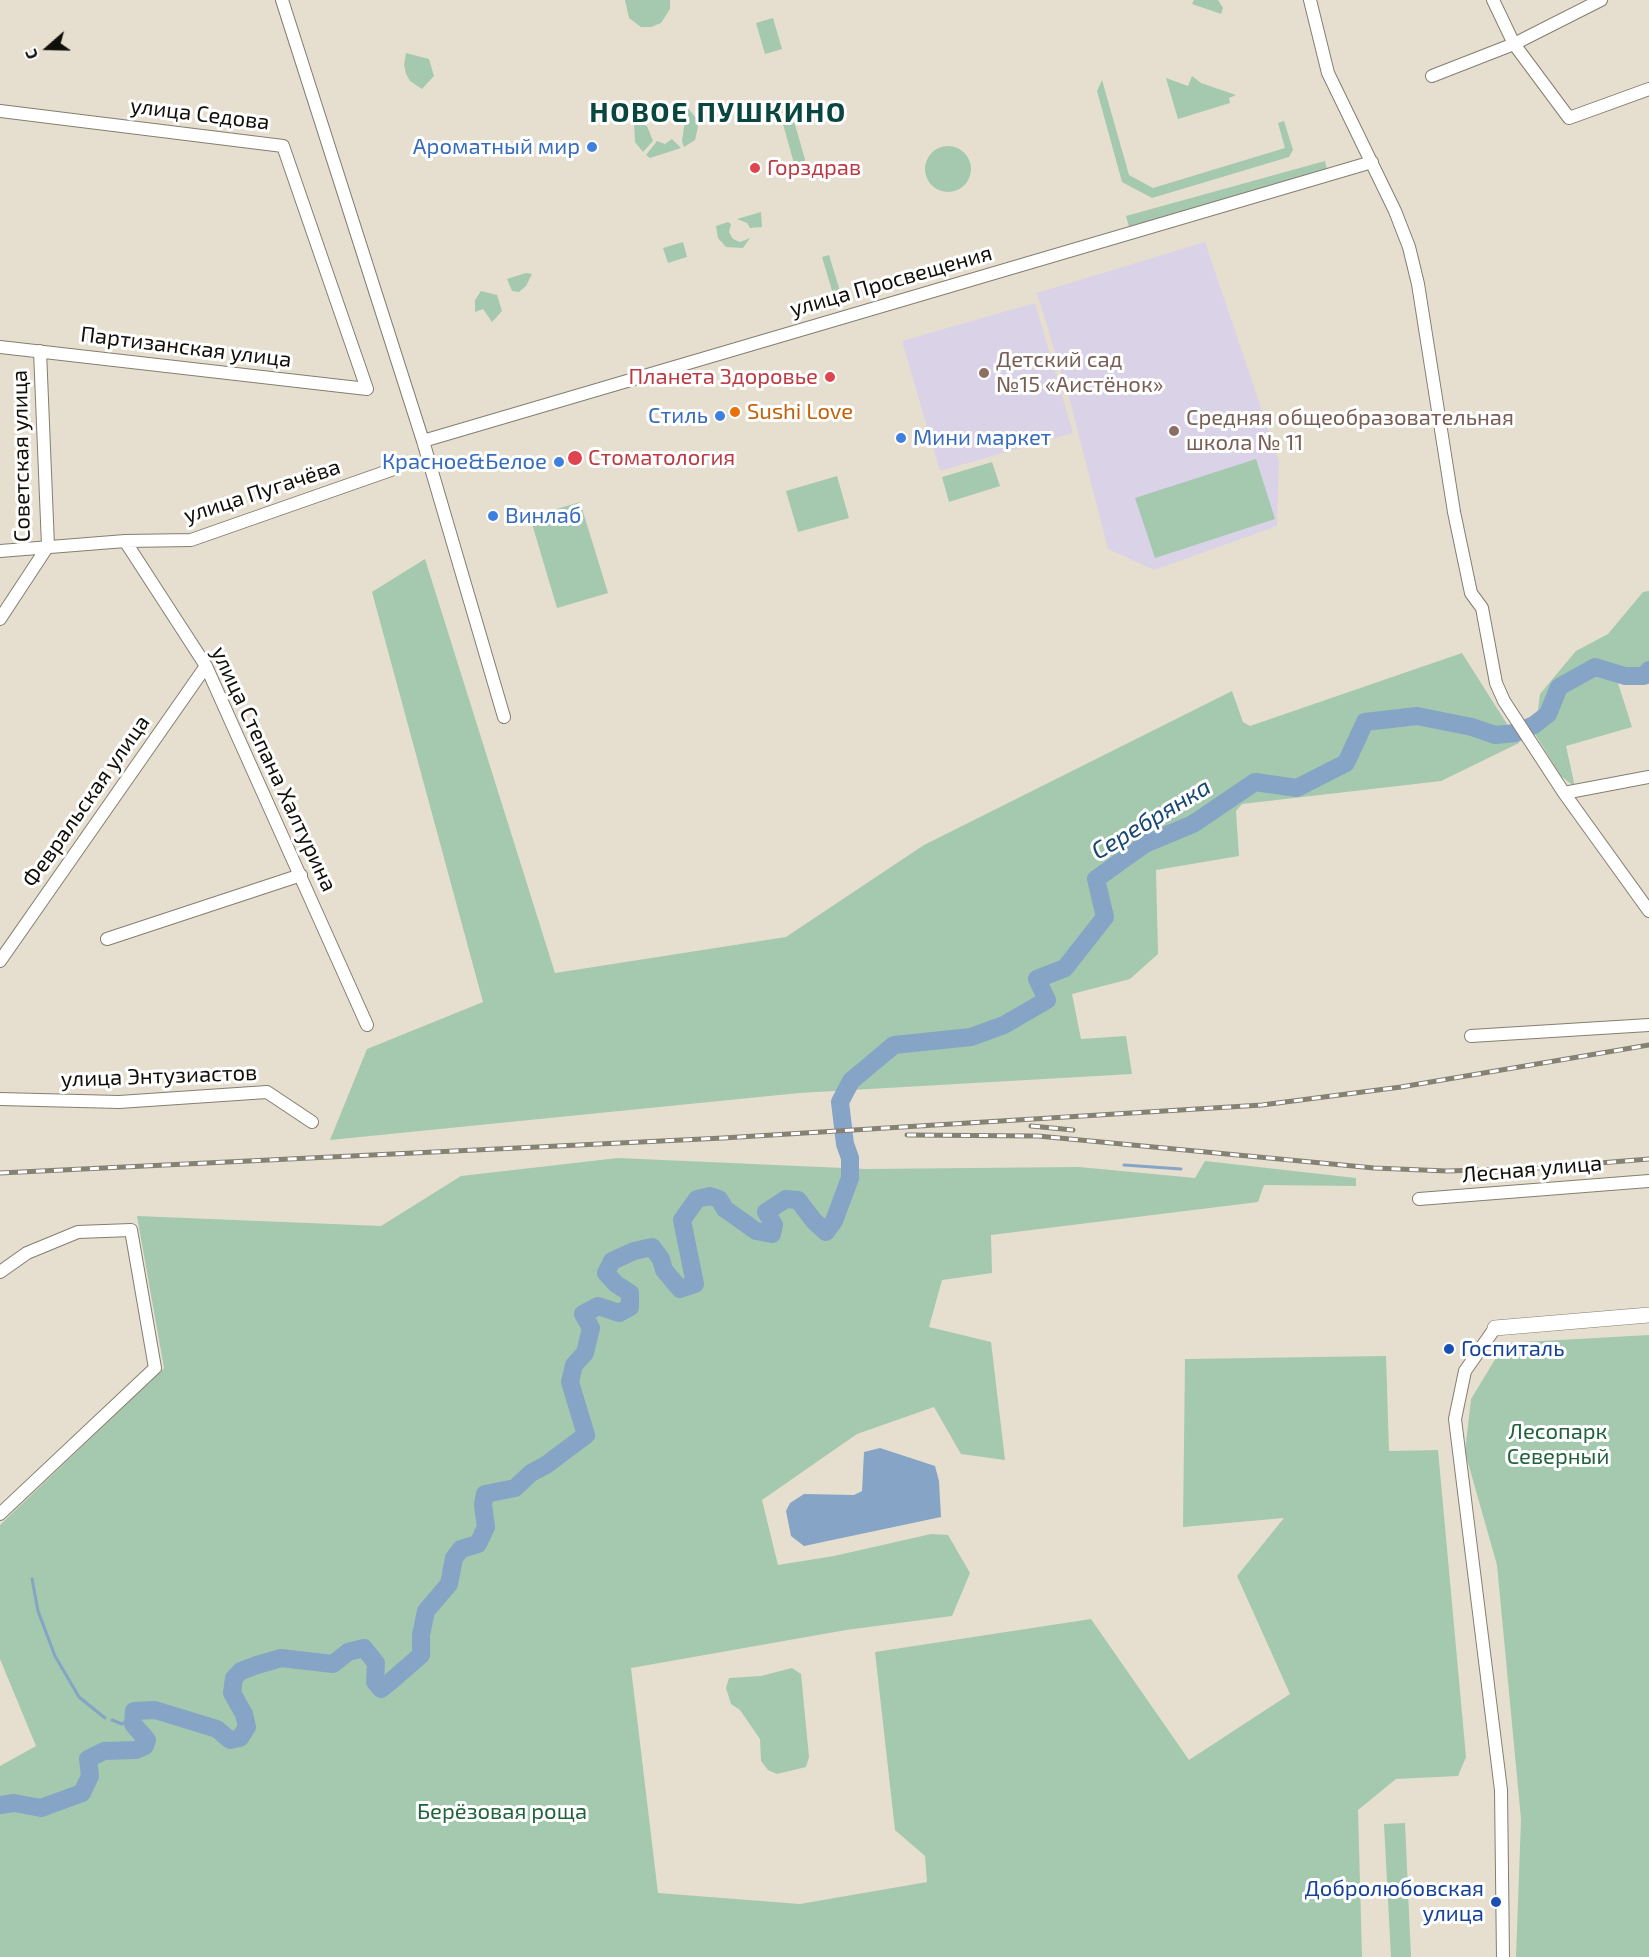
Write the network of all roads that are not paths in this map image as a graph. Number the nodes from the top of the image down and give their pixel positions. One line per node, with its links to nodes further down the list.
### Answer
1 (282, 0): 13 (street)
2 (1311, 0): 9 (street)
3 (1493, 0): 5 (street)
4 (1601, 0): 5 (street)
5 (1514, 44): 6 (street); 7 (street)
6 (1432, 76)
7 (1649, 89)
8 (0, 111): 12 (street, улица Седова)
9 (1372, 162): 13 (street, улица Просвещения); 22 (street)
10 (0, 347): 11 (street, Партизанская улица)
11 (40, 351): 12 (street, Партизанская улица); 16 (street, Советская улица)
12 (367, 389)
13 (423, 441): 20 (street)
14 (391, 470): 15 (street, улица Пугачёва)
15 (124, 541): 16 (street, улица Пугачёва); 19 (street, улица Степана Халтурина)
16 (48, 546): 17 (street, улица Пугачёва); 18 (street, Советская улица)
17 (0, 551)
18 (0, 619)
19 (206, 666): 23 (street, улица Степана Халтурина); 26 (street, Февральская улица)
20 (504, 717)
21 (1649, 777): 22 (street)
22 (1564, 793): 24 (street)
23 (301, 875): 25 (street); 27 (street, улица Степана Халтурина)
24 (1649, 911)
25 (107, 939)
26 (0, 961)
27 (367, 1025)
28 (1649, 1025): 29 (street)
29 (1471, 1036)
30 (0, 1099): 31 (street, улица Энтузиастов)
31 (312, 1122)
32 (1649, 1181): 33 (street, Лесная улица)
33 (1419, 1199)
34 (0, 1272): 37 (street)
35 (1649, 1315): 36 (street)
36 (1495, 1328): 38 (street)
37 (0, 1514)
38 (1503, 1957)

